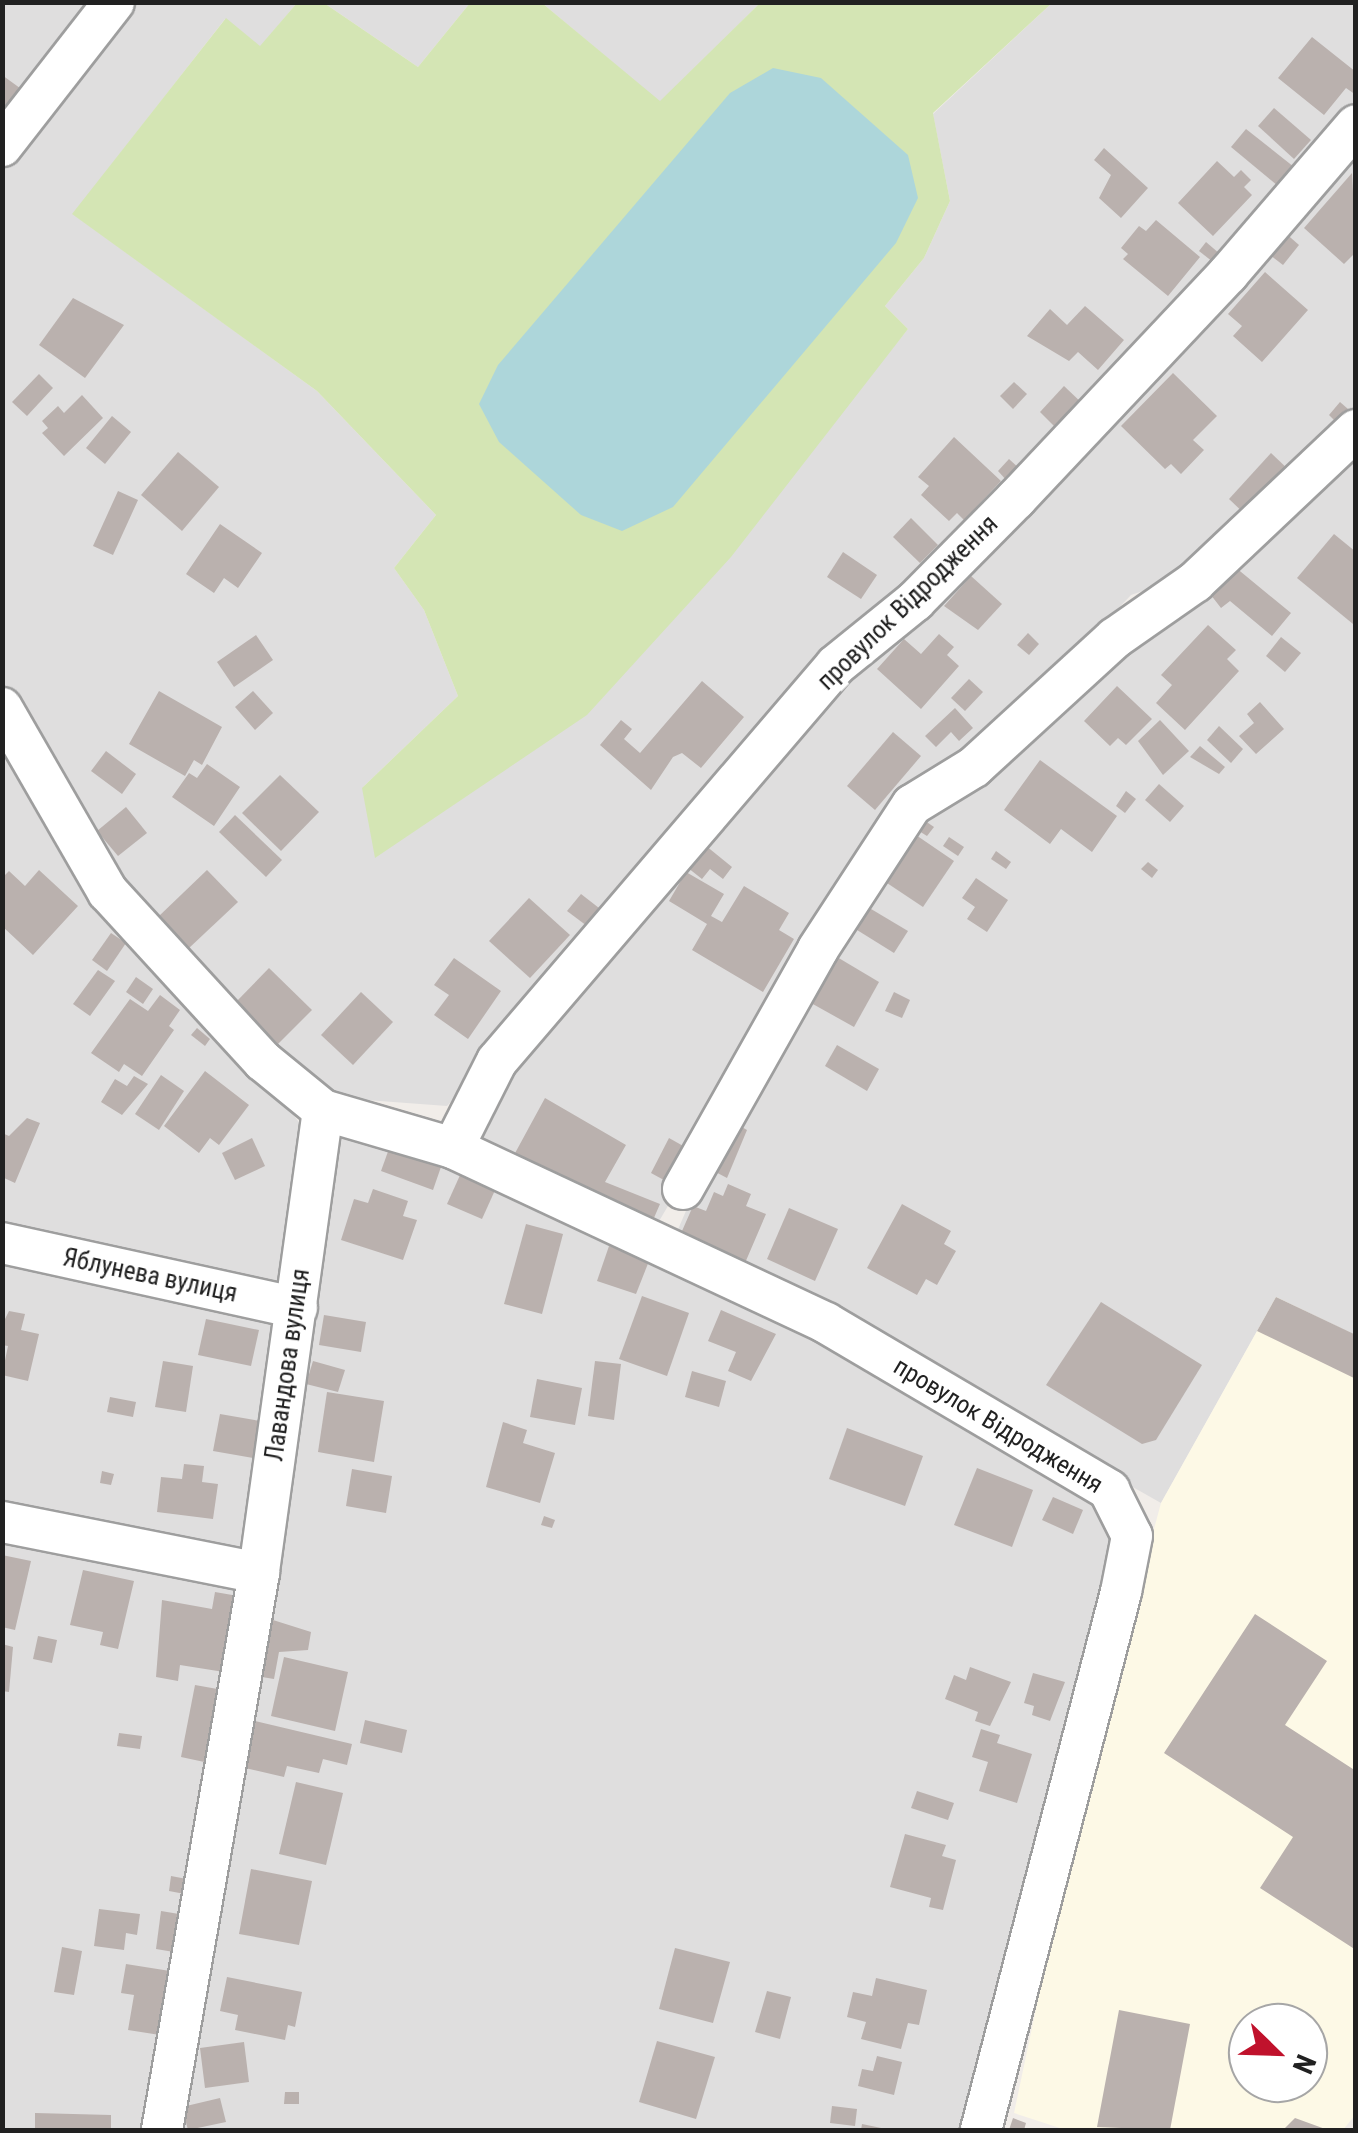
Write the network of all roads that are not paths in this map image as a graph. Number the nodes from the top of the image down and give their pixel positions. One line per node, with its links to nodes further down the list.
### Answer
1 (114, 2): 3 (street)
2 (1356, 125): 7 (street, провулок Відродження)
3 (2, 146)
4 (1356, 430): 8 (street)
5 (2, 708): 6 (street)
6 (322, 1110): 7 (street, провулок Відродження); 10 (street, Лавандова вулиця)
7 (453, 1148): 14 (street, провулок Відродження)
8 (684, 1189)
9 (2, 1243): 10 (street, Яблунева вулиця)
10 (298, 1308): 12 (street, Лавандова вулиця)
11 (2, 1522): 12 (street)
12 (258, 1573): 13 (street, Лавандова вулиця)
13 (162, 2130)
14 (981, 2130)

